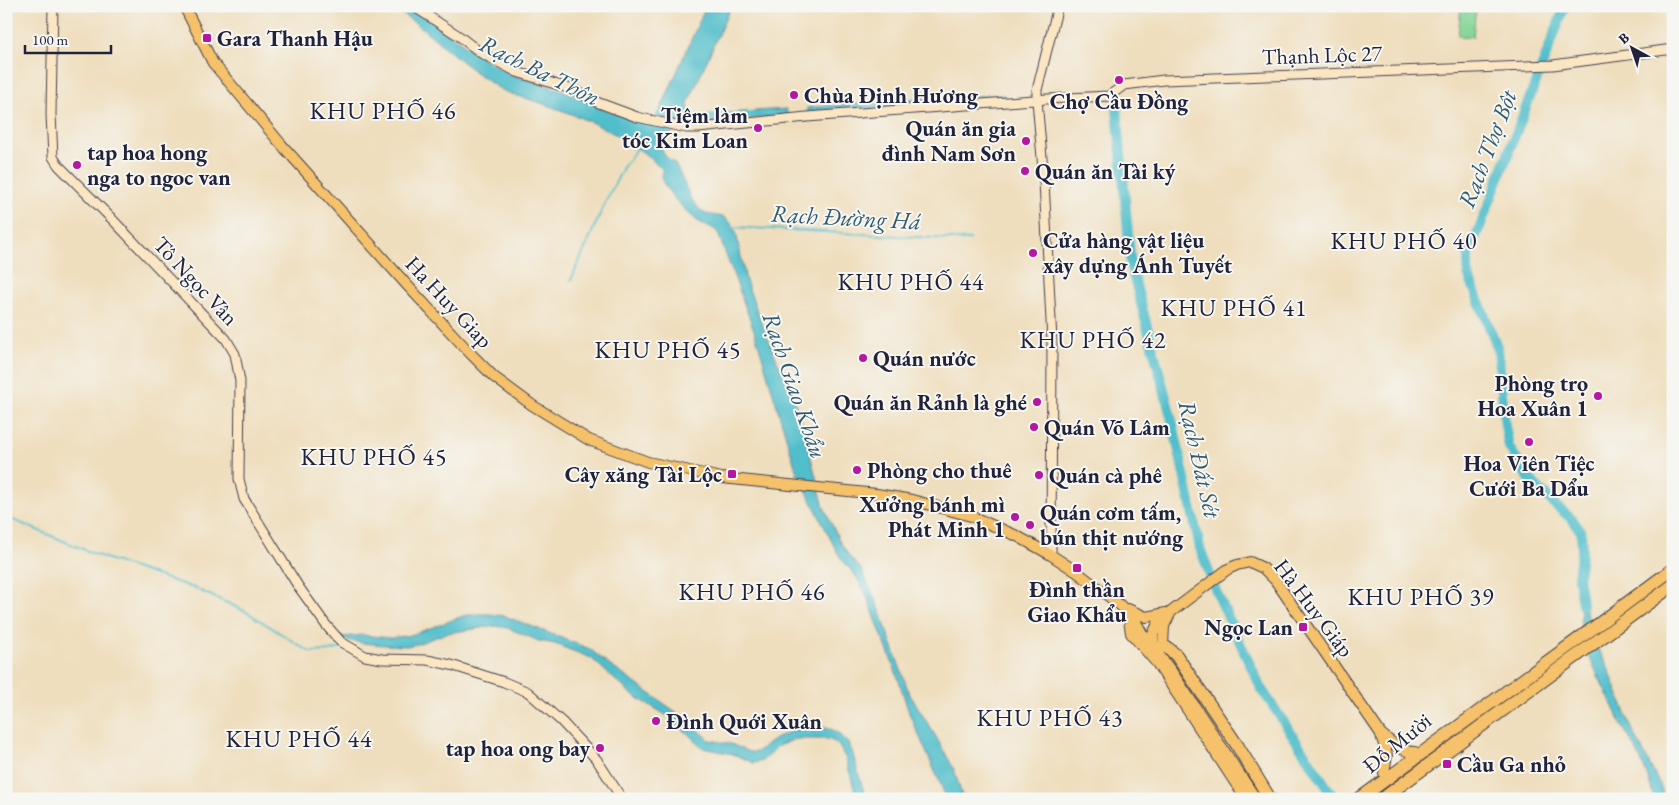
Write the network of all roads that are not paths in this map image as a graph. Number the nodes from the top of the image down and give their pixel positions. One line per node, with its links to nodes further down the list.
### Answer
1 (53, 6): 26 (street, Tô Ngọc Vân)
2 (184, 6): 7 (main road, Ha Huy Giap)
3 (413, 6): 6 (street)
4 (1058, 6): 6 (street)
5 (1673, 49): 6 (street, Thạnh Lộc 27)
6 (1037, 100): 7 (street)
7 (1051, 555): 13 (main road)
8 (1673, 561): 14 (highway)
9 (1673, 569): 14 (highway)
10 (1673, 585): 16 (highway)
11 (1673, 592): 16 (highway)
12 (1172, 611): 13 (main road, Hà Huy Giáp); 15 (main road, Hà Huy Giáp); 17 (main road); 21 (main road, Hà Huy Giáp)
13 (1128, 613): 15 (main road); 17 (main road); 27 (highway)
14 (1601, 618): 18 (highway)
15 (1153, 634): 17 (main road)
16 (1609, 635): 18 (highway)
17 (1158, 646): 19 (main road); 30 (highway)
18 (1578, 647): 20 (highway, Đỗ Mười); 22 (highway, Đỗ Mười); 31 (highway, Đỗ Mười); 32 (highway, Đỗ Mười)
19 (1175, 670): 28 (main road); 29 (main road)
20 (1441, 732): 22 (highway); 23 (highway, Đỗ Mười)
21 (1381, 734): 23 (main road, Hà Huy Giáp); 24 (main road, Hà Huy Giáp)
22 (1432, 746): 25 (highway, Đỗ Mười)
23 (1415, 752): 24 (highway, Đỗ Mười)
24 (1384, 774): 25 (highway, Đỗ Mười)
25 (1363, 796)
26 (622, 799)
27 (1247, 799)
28 (1256, 799)
29 (1264, 799)
30 (1270, 799)
31 (1382, 799)
32 (1392, 799)

